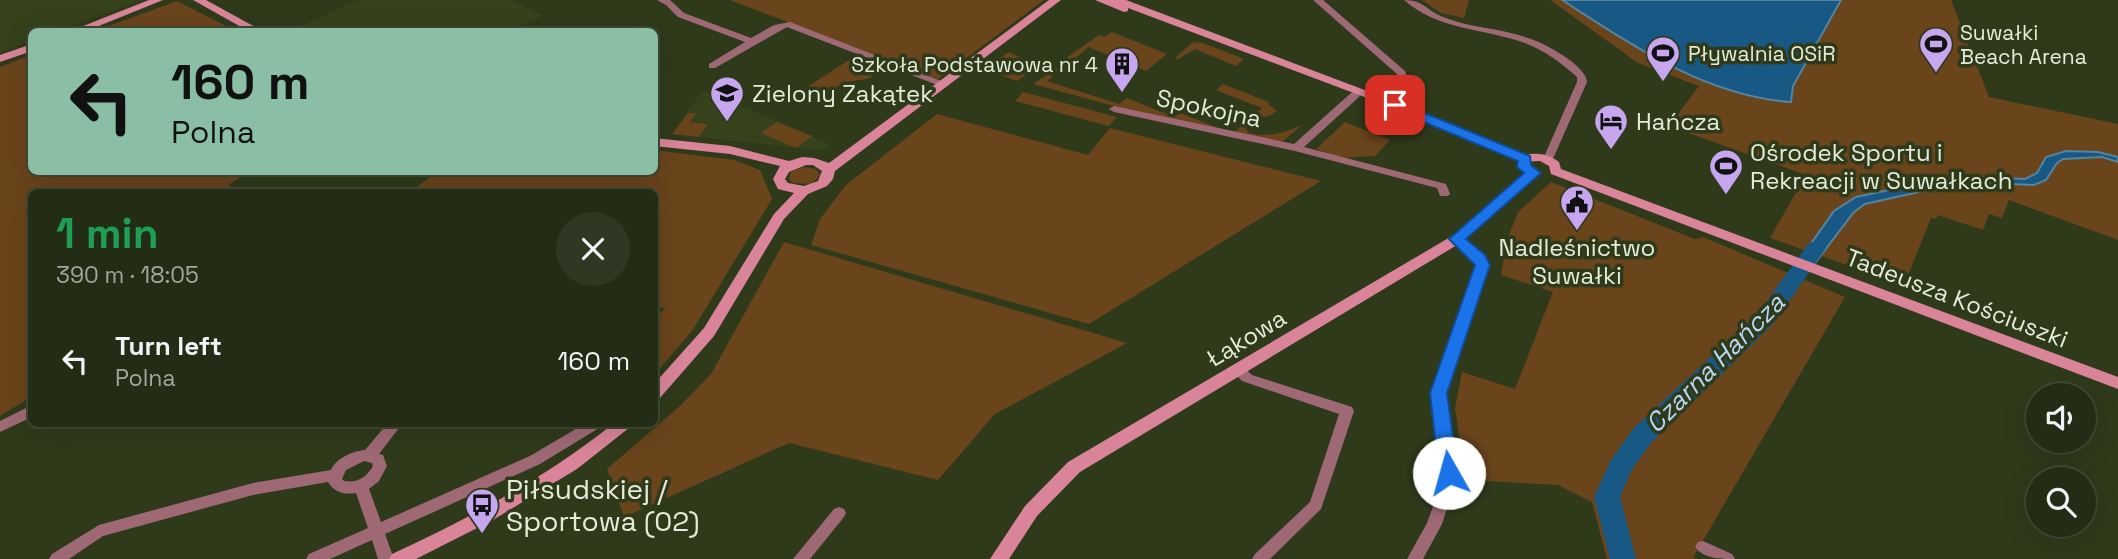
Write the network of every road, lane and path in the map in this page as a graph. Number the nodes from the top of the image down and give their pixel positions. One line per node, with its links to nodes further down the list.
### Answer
1 (159, 0): 10 (street)
2 (198, 0): 11 (street)
3 (662, 0): 12 (street)
4 (1056, 0): 16 (street)
5 (1068, 0): 16 (street)
6 (1100, 0): 19 (street)
7 (1117, 0): 21 (street)
8 (1318, 0): 18 (street)
9 (1409, 0): 25 (street)
10 (84, 28)
11 (251, 28)
12 (752, 42): 15 (street); 17 (street)
13 (28, 48): 14 (street)
14 (0, 59)
15 (712, 66)
16 (964, 70): 17 (street)
17 (944, 84): 26 (street)
18 (1405, 86)
19 (1354, 95): 21 (street); 23 (street)
20 (1114, 108): 23 (street, Spokojna)
21 (1447, 128): 24 (street)
22 (658, 142): 27 (street)
23 (1296, 148): 31 (street, Spokojna)
24 (1525, 159): 25 (street); 28 (street)
25 (1552, 165): 28 (street); 35 (street, Tadeusza Kościuszki)
26 (823, 166): 27 (street); 30 (street)
27 (785, 169): 29 (street)
28 (1533, 173): 33 (street, Łąkowa)
29 (786, 188): 30 (street); 32 (street)
30 (803, 191): 32 (street)
31 (1444, 194)
32 (779, 217): 36 (street)
33 (1457, 239): 34 (street, Łąkowa); 55 (street)
34 (1237, 369): 53 (street, Łąkowa); 54 (street)
35 (2118, 383)
36 (658, 390)
37 (28, 412): 38 (street)
38 (0, 427)
39 (392, 427): 42 (street)
40 (589, 427): 46 (street)
41 (619, 427): 51 (street)
42 (369, 455): 43 (street); 44 (street)
43 (335, 475): 44 (street); 48 (street)
44 (361, 486): 46 (street)
45 (839, 513): 52 (street)
46 (377, 531): 49 (street); 50 (street)
47 (1703, 547): 56 (street)
48 (57, 559)
49 (314, 559)
50 (386, 559)
51 (398, 559)
52 (802, 559)
53 (999, 559)
54 (1260, 559)
55 (1415, 559)
56 (1727, 559)

